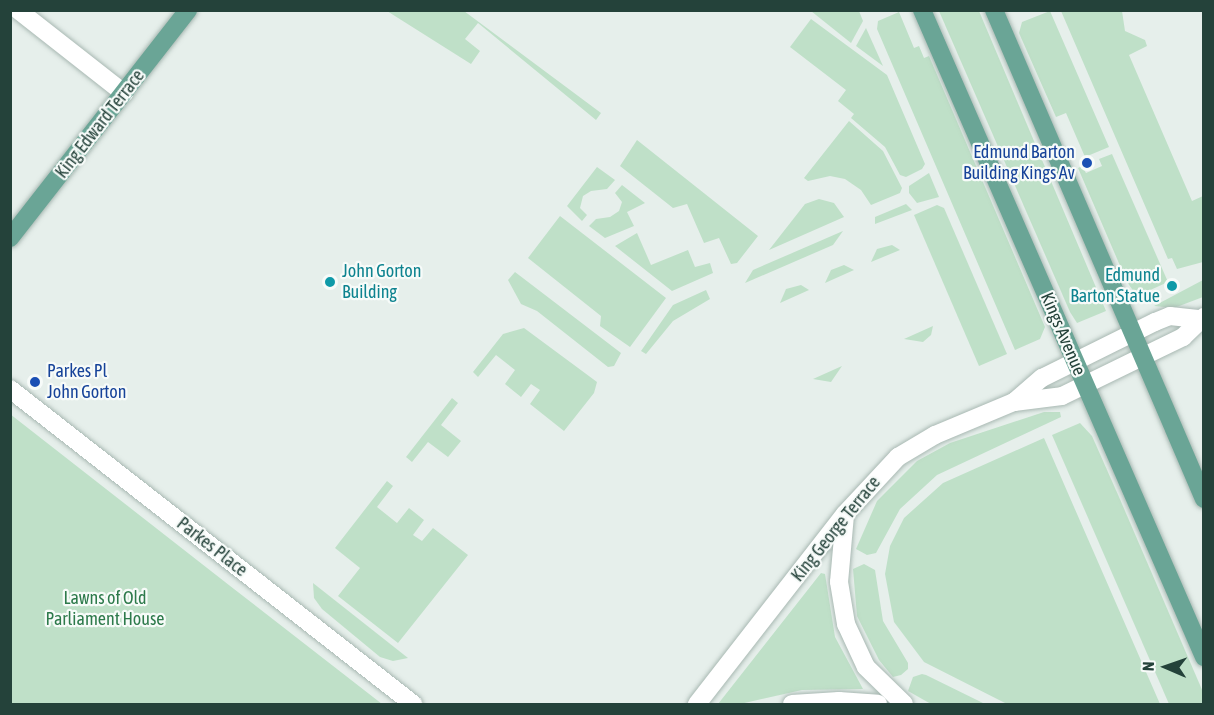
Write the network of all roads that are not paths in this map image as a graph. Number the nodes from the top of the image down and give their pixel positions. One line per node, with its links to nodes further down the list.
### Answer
1 (18, 10): 5 (street)
2 (188, 10): 5 (main road, King Edward Terrace)
3 (922, 10): 10 (main road, Kings Avenue)
4 (994, 10): 8 (main road)
5 (124, 93): 6 (main road, King Edward Terrace)
6 (13, 230)
7 (1201, 318): 8 (street, King George Terrace); 9 (street, King George Terrace)
8 (1131, 333): 9 (main road); 10 (street, King George Terrace)
9 (1142, 358): 11 (street, King George Terrace); 14 (main road)
10 (1074, 361): 11 (main road, Kings Avenue); 13 (street, King George Terrace)
11 (1085, 386): 13 (street, King George Terrace); 16 (main road, Kings Avenue)
12 (10, 389): 17 (street, Parkes Place)
13 (1014, 402): 15 (street, King George Terrace)
14 (1203, 499)
15 (845, 514): 18 (street, King George Terrace); 21 (street)
16 (1203, 657)
17 (413, 705)
18 (697, 705)
19 (792, 705): 20 (street)
20 (878, 705)
21 (904, 705)

